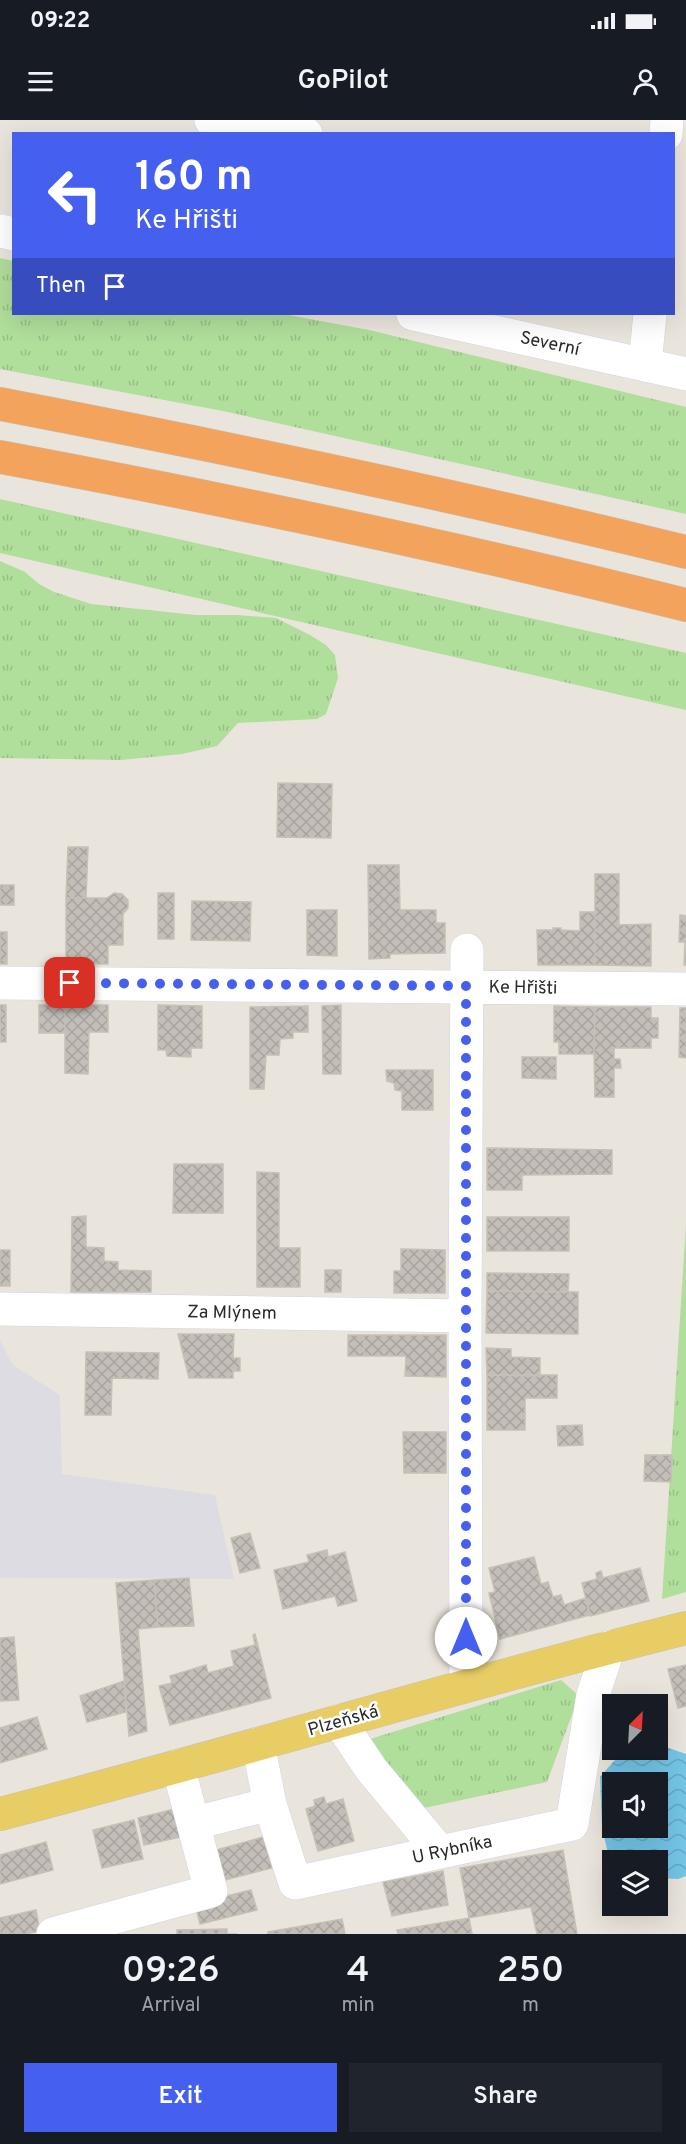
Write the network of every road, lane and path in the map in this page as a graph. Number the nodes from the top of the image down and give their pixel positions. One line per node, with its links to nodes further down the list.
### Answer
1 (211, 120): 2 (street)
2 (292, 132)
3 (418, 315): 5 (street, Severní)
4 (650, 315): 5 (street)
5 (645, 364): 6 (street, Severní)
6 (686, 374)
7 (0, 404): 9 (highway)
8 (0, 457): 10 (highway)
9 (686, 552)
10 (686, 605)
11 (467, 950): 13 (street)
12 (0, 983): 13 (street, Ke Hřišti)
13 (466, 986): 14 (street, Ke Hřišti); 16 (street)
14 (686, 988)
15 (0, 1309): 16 (street, Za Mlýnem)
16 (465, 1316): 19 (street)
17 (686, 1628): 18 (main road, Plzeňská)
18 (609, 1647): 19 (main road, Plzeňská); 26 (street, U Rybníka)
19 (466, 1685): 20 (main road, Plzeňská)
20 (339, 1721): 21 (main road, Plzeňská); 26 (street)
21 (258, 1744): 22 (main road, Plzeňská); 23 (street, U Rybníka)
22 (178, 1766): 24 (main road, Plzeňská); 25 (street)
23 (270, 1804): 25 (street); 26 (street, U Rybníka)
24 (0, 1814)
25 (195, 1823): 27 (street)
26 (440, 1852)
27 (53, 1934)

